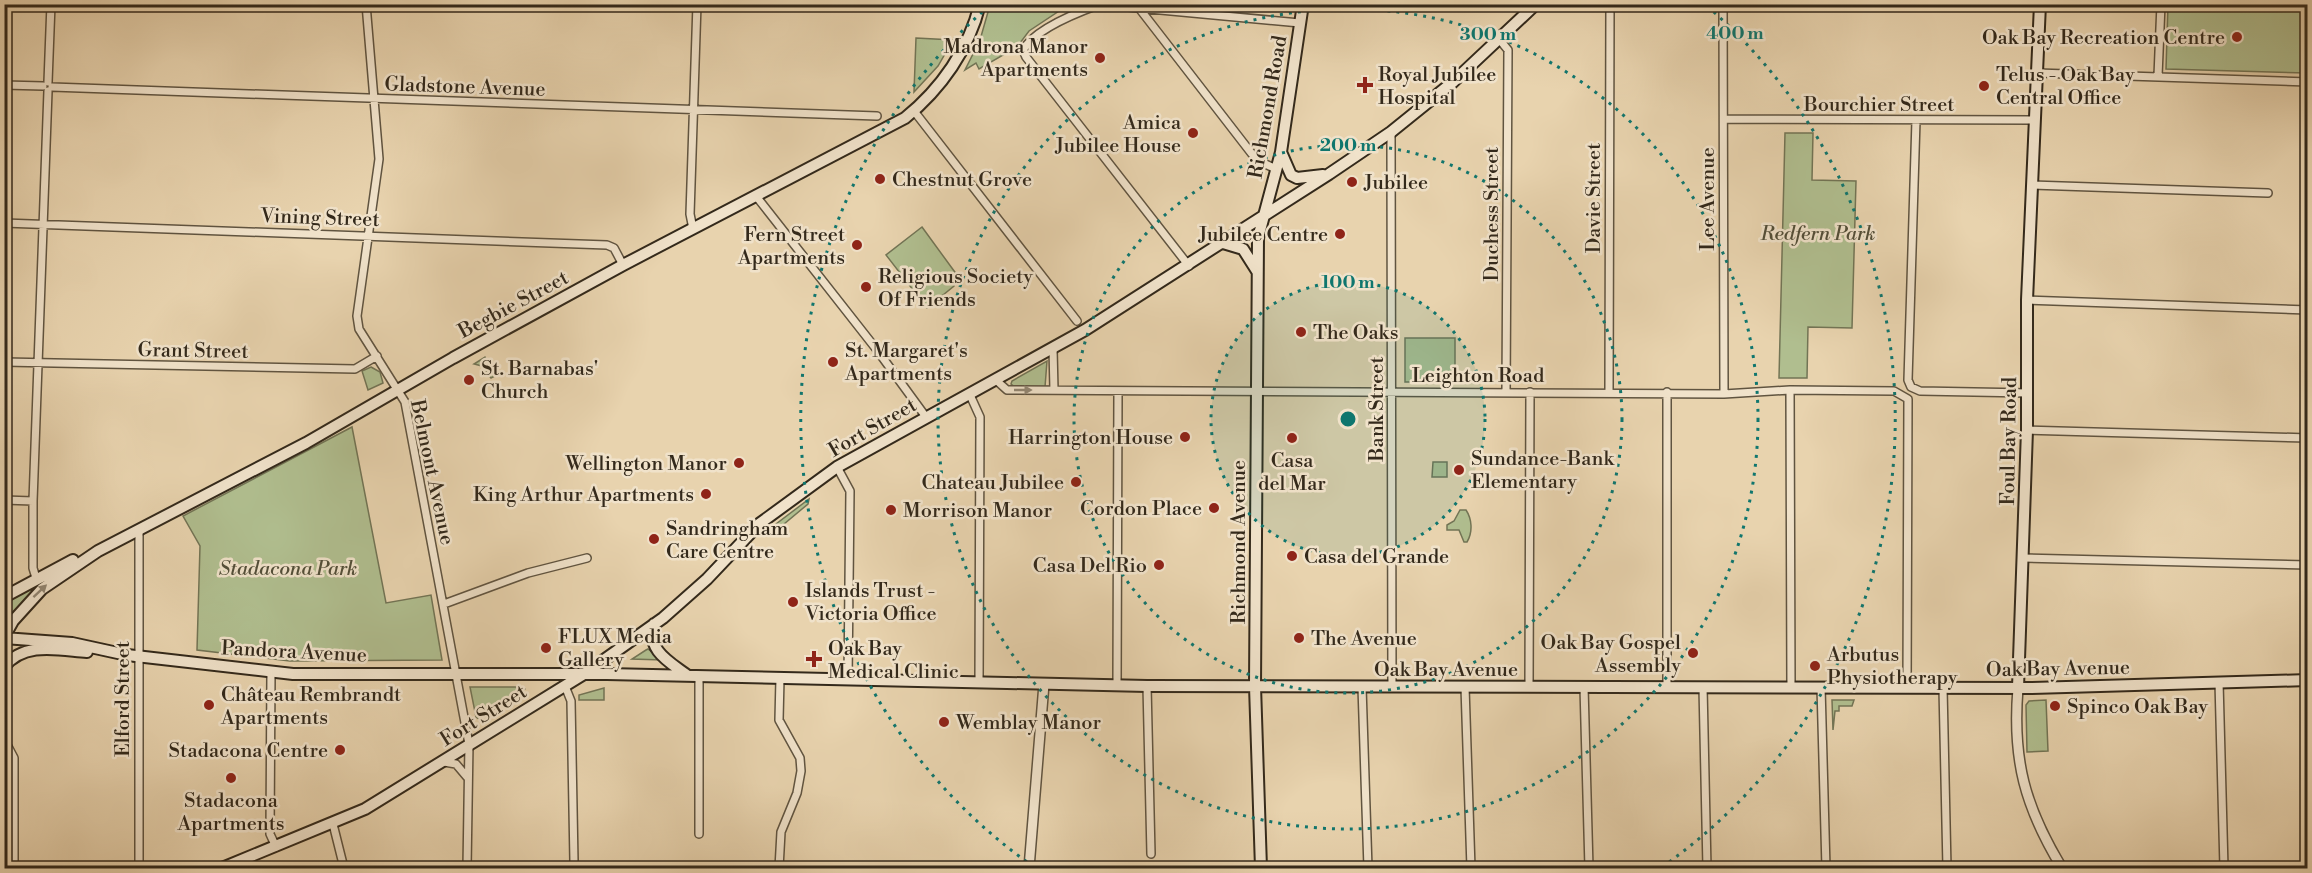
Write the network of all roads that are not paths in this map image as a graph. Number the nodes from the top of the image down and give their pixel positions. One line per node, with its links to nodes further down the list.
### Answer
1 (51, 4): 19 (street)
2 (366, 4): 20 (street, Belmont Avenue)
3 (697, 4): 21 (street)
4 (980, 4): 22 (main road, Begbie Street)
5 (1303, 4): 13 (main road, Richmond Road)
6 (1536, 4): 14 (main road, Fort Street)
7 (1610, 4): 58 (street, Davie Street)
8 (1723, 4): 24 (street, Lee Avenue)
9 (2040, 4): 15 (main road, Foul Bay Road)
10 (2161, 4): 16 (street)
11 (1097, 5): 12 (street); 41 (street)
12 (1139, 8): 13 (street); 29 (street)
13 (1300, 23): 28 (main road, Richmond Road)
14 (1499, 39): 27 (main road, Fort Street); 60 (street, Duchess Street)
15 (2037, 73): 16 (street); 26 (main road, Foul Bay Road)
16 (2158, 76): 17 (street)
17 (2307, 82)
18 (4, 85): 19 (street, Gladstone Avenue)
19 (48, 87): 20 (street, Gladstone Avenue); 36 (street)
20 (375, 99): 21 (street, Gladstone Avenue); 38 (street, Belmont Avenue)
21 (692, 110): 23 (street, Gladstone Avenue); 37 (street)
22 (914, 111): 33 (main road, Begbie Street); 45 (street)
23 (877, 116)
24 (1724, 119): 25 (street, Bourchier Street); 62 (street, Lee Avenue)
25 (1916, 120): 26 (street, Bourchier Street); 61 (street)
26 (2034, 120): 31 (main road, Foul Bay Road)
27 (1391, 132): 30 (main road, Fort Street); 56 (street, Bank Street)
28 (1281, 152): 29 (main road, Richmond Road); 30 (main road)
29 (1276, 169): 34 (main road, Richmond Road)
30 (1329, 174): 34 (main road, Fort Street)
31 (2032, 185): 32 (street); 43 (main road, Foul Bay Road)
32 (2268, 193)
33 (756, 196): 37 (main road, Begbie Street); 64 (street)
34 (1262, 216): 39 (main road, Fort Street); 42 (main road, Richmond Avenue)
35 (4, 223): 36 (street, Vining Street)
36 (44, 224): 38 (street, Vining Street); 49 (street)
37 (693, 229): 40 (main road, Begbie Street)
38 (368, 236): 40 (street, Vining Street); 47 (street, Belmont Avenue)
39 (1223, 243): 41 (main road, Fort Street); 42 (main road)
40 (623, 265): 51 (main road, Begbie Street)
41 (1189, 266): 46 (main road, Fort Street)
42 (1257, 271): 55 (main road, Richmond Avenue)
43 (2027, 300): 44 (street); 61 (main road, Foul Bay Road)
44 (2307, 310)
45 (1077, 321)
46 (1053, 349): 50 (main road, Fort Street); 52 (street)
47 (377, 356): 49 (street, Grant Street); 51 (street, Belmont Avenue)
48 (4, 362): 49 (street, Grant Street)
49 (39, 363): 69 (street)
50 (997, 381): 52 (street, Leighton Road, one-way to 52); 63 (main road, Fort Street)
51 (398, 390): 70 (main road, Begbie Street); 77 (street, Belmont Avenue)
52 (1054, 390): 54 (street, Leighton Road)
53 (1790, 390): 62 (street, Leighton Road); 103 (street); 105 (street, Leighton Road)
54 (1118, 391): 55 (street, Leighton Road); 93 (street)
55 (1256, 392): 56 (street, Leighton Road); 95 (main road, Richmond Avenue)
56 (1393, 392): 60 (street, Leighton Road); 96 (street, Bank Street)
57 (1530, 392): 58 (street, Leighton Road); 60 (street, Leighton Road); 99 (street)
58 (1609, 392): 59 (street, Leighton Road)
59 (1667, 392): 62 (street, Leighton Road); 101 (street)
60 (1506, 393)
61 (2028, 393): 65 (main road, Foul Bay Road)
62 (1724, 394)
63 (970, 395): 64 (main road, Fort Street); 89 (street)
64 (926, 417): 67 (main road, Fort Street)
65 (2027, 429): 66 (street); 73 (main road, Foul Bay Road)
66 (2307, 438)
67 (837, 467): 78 (main road, Fort Street); 87 (street)
68 (4, 500): 69 (street)
69 (33, 501): 75 (street)
70 (139, 530): 71 (main road, Begbie Street); 80 (street, Elford Street)
71 (99, 551): 75 (main road, Begbie Street); 79 (main road, Begbie Street, one-way to 71)
72 (587, 558): 77 (street)
73 (2023, 558): 74 (street); 107 (main road, Foul Bay Road)
74 (2307, 566)
75 (36, 578): 76 (main road, Begbie Street)
76 (4, 597)
77 (444, 604): 83 (street, Belmont Avenue)
78 (654, 624): 84 (main road, Fort Street); 85 (main road)
79 (4, 638): 80 (main road, Pandora Avenue)
80 (132, 656): 81 (main road); 82 (main road, Pandora Avenue); 120 (street, Elford Street)
81 (4, 667)
82 (271, 672): 83 (main road, Pandora Avenue); 116 (street)
83 (454, 673): 84 (main road, Pandora Avenue); 109 (street, Belmont Avenue)
84 (584, 674): 85 (main road, Oak Bay Avenue); 92 (main road, Fort Street)
85 (694, 676): 86 (main road, Oak Bay Avenue); 115 (street)
86 (780, 678): 87 (main road, Oak Bay Avenue); 124 (street)
87 (848, 680): 89 (main road, Oak Bay Avenue)
88 (2307, 680): 90 (main road, Oak Bay Avenue)
89 (979, 682): 91 (main road, Oak Bay Avenue)
90 (2219, 682): 107 (main road, Oak Bay Avenue); 134 (street)
91 (1044, 684): 93 (main road, Oak Bay Avenue); 125 (street)
92 (565, 686): 109 (main road, Fort Street); 118 (street)
93 (1117, 686): 94 (main road, Oak Bay Avenue)
94 (1147, 686): 95 (main road, Oak Bay Avenue); 117 (street)
95 (1255, 686): 97 (main road, Oak Bay Avenue); 126 (main road, Richmond Avenue)
96 (1392, 686): 97 (main road, Oak Bay Avenue); 98 (main road, Oak Bay Avenue)
97 (1362, 687): 127 (street)
98 (1466, 687): 99 (main road, Oak Bay Avenue); 128 (street)
99 (1529, 687): 100 (main road, Oak Bay Avenue)
100 (1584, 687): 101 (main road, Oak Bay Avenue); 129 (street)
101 (1667, 687): 102 (main road, Oak Bay Avenue)
102 (1703, 687): 103 (main road, Oak Bay Avenue); 130 (street)
103 (1791, 687): 104 (main road, Oak Bay Avenue)
104 (1821, 687): 105 (main road, Oak Bay Avenue); 131 (street)
105 (1907, 688): 106 (main road, Oak Bay Avenue)
106 (1943, 688): 107 (main road, Oak Bay Avenue); 132 (street)
107 (2018, 688): 133 (street, Foul Bay Road)
108 (4, 738): 112 (street)
109 (469, 744): 111 (main road, Fort Street); 113 (street, Belmont Avenue)
110 (4, 760): 112 (street)
111 (442, 762): 113 (street); 114 (main road, Fort Street)
112 (14, 773): 119 (street)
113 (467, 777): 123 (street, Belmont Avenue)
114 (333, 824): 116 (main road, Fort Street); 122 (street)
115 (699, 834)
116 (276, 847): 121 (main road, Fort Street)
117 (1151, 854)
118 (574, 862)
119 (15, 868)
120 (139, 868)
121 (222, 868)
122 (344, 868)
123 (467, 868)
124 (779, 868)
125 (1029, 868)
126 (1261, 868)
127 (1368, 868)
128 (1471, 868)
129 (1589, 868)
130 (1707, 868)
131 (1826, 868)
132 (1947, 868)
133 (2062, 868)
134 (2224, 868)

